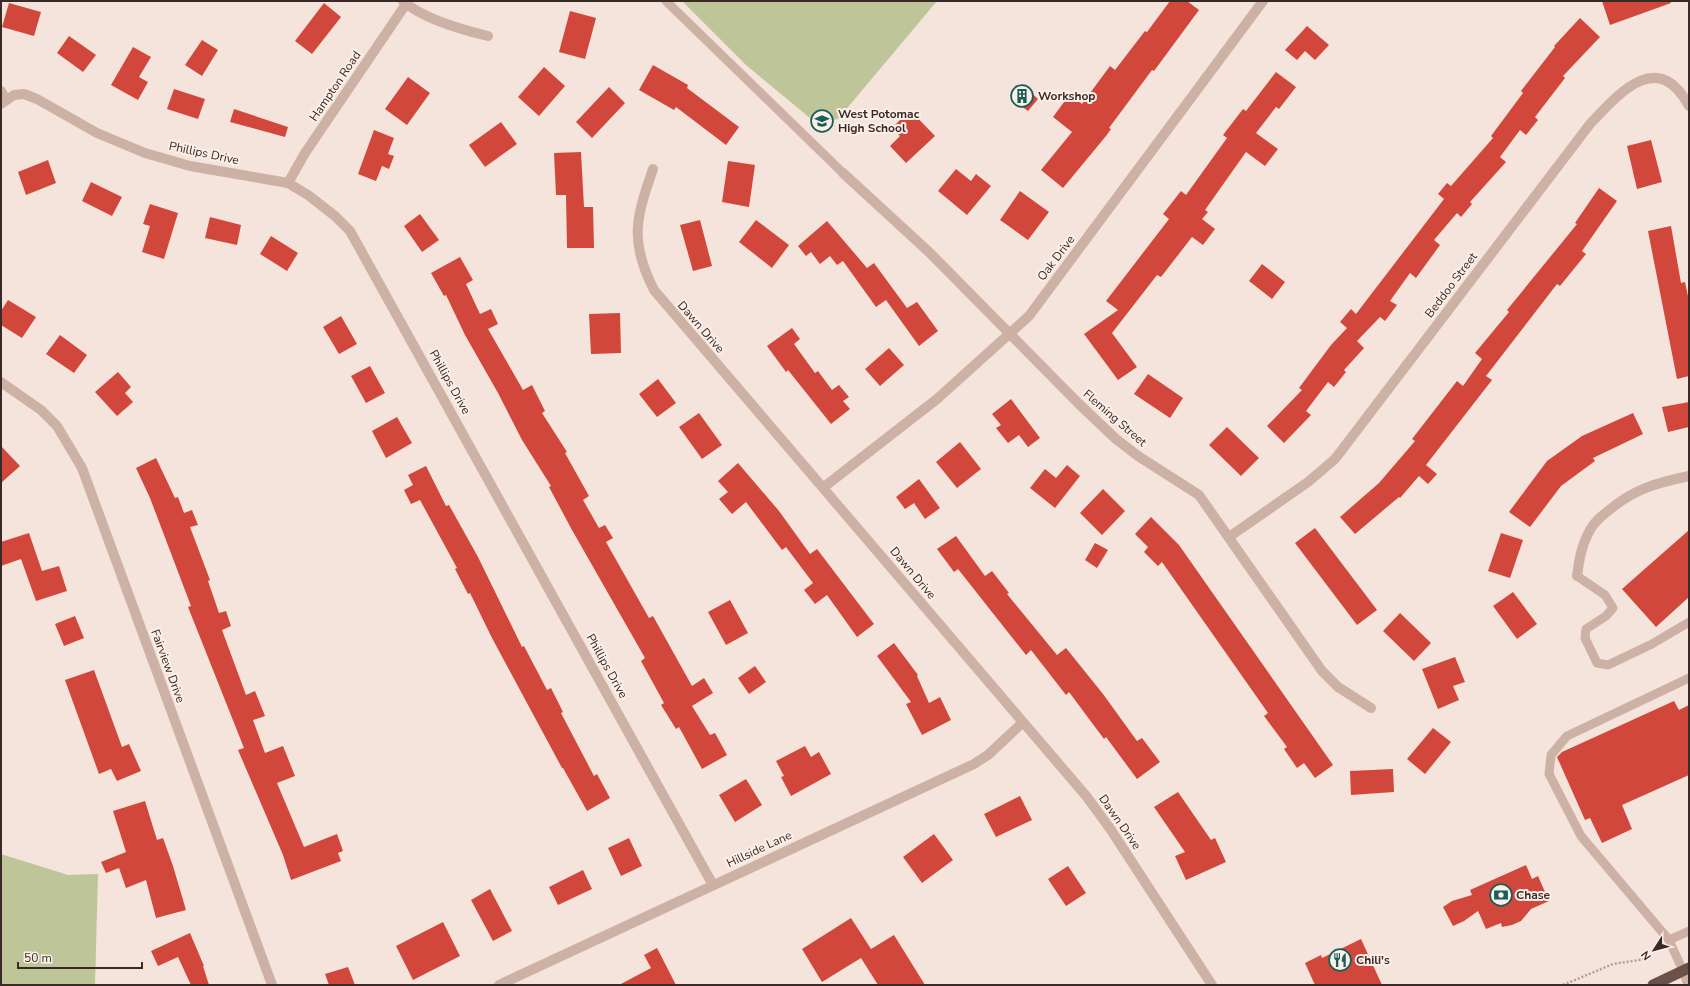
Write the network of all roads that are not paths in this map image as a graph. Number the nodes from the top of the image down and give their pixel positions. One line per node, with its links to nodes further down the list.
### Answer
1 (666, 1): 8 (lane)
2 (1263, 1): 10 (street, Oak Drive)
3 (405, 3): 4 (street); 9 (street, Hampton Road)
4 (488, 36)
5 (3, 99): 9 (street, Phillips Drive)
6 (1689, 106): 14 (street, Beddoo Street)
7 (653, 168): 13 (street, Dawn Drive)
8 (843, 174): 10 (street, Fleming Street)
9 (288, 183): 20 (street, Phillips Drive)
10 (1010, 334): 13 (street, Oak Drive); 14 (street, Fleming Street)
11 (1, 382): 24 (street, Fairview Drive)
12 (1689, 476): 15 (street)
13 (824, 487): 19 (street, Dawn Drive)
14 (1229, 537): 18 (street, Fleming Street)
15 (1577, 576): 16 (lane)
16 (1689, 622)
17 (1689, 678): 22 (lane)
18 (1372, 708)
19 (1022, 723): 20 (street, Hillside Lane); 26 (street, Dawn Drive)
20 (713, 885): 25 (street, Hillside Lane)
21 (1689, 930): 22 (lane)
22 (1669, 940): 23 (lane)
23 (1686, 970): 27 (highway); 28 (street)
24 (272, 985)
25 (499, 985)
26 (1212, 985)
27 (1654, 985)
28 (1689, 985)

